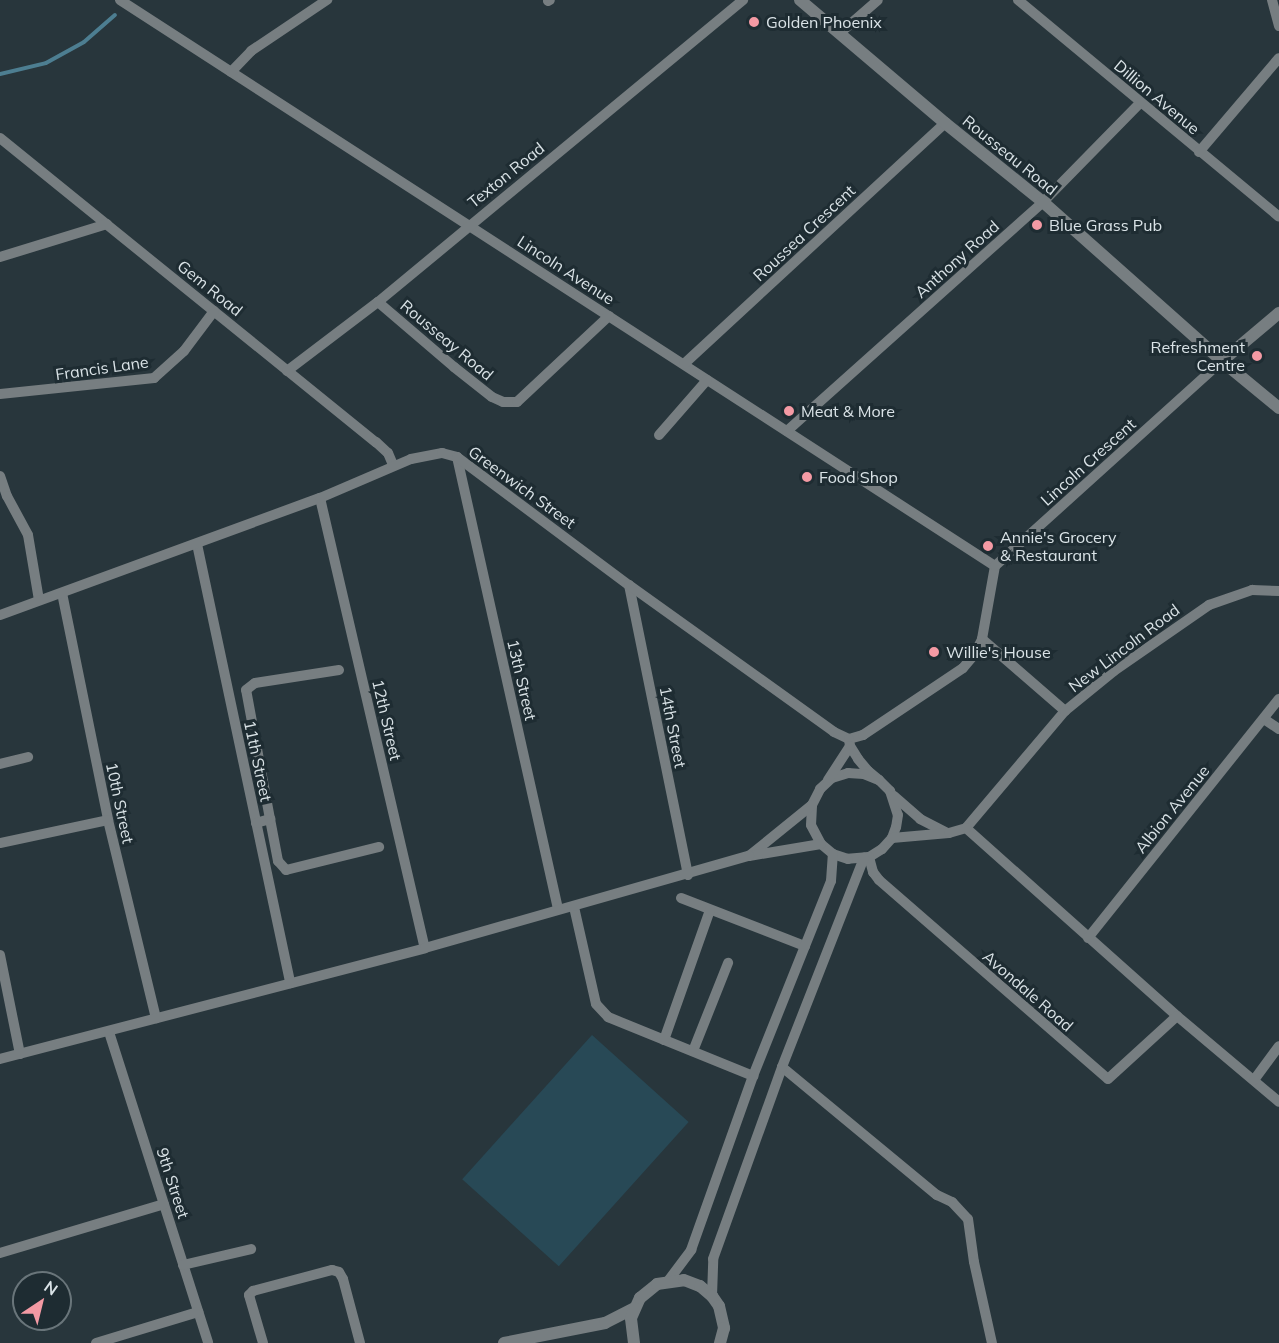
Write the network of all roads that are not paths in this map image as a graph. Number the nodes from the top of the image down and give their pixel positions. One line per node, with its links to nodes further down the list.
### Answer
1 (120, 0): 11 (street, Lincoln Avenue)
2 (327, 0): 11 (street)
3 (743, 0): 19 (street, Texton Road)
4 (800, 0): 9 (street, Rousseau Road)
5 (878, 0): 9 (street)
6 (1018, 0): 12 (street, Dillion Avenue)
7 (1272, 0): 8 (street)
8 (1279, 26)
9 (840, 33): 13 (street, Rousseau Road)
10 (1279, 58): 15 (street)
11 (231, 72): 19 (street, Lincoln Avenue)
12 (1140, 103): 15 (street, Dillion Avenue); 16 (street, Anthony Road)
13 (945, 123): 16 (street, Rousseau Road); 26 (street, Roussea Crescent)
14 (0, 138): 18 (street, Gem Road)
15 (1199, 152): 17 (street, Dillion Avenue)
16 (1042, 202): 25 (street, Rousseau Road); 31 (street, Anthony Road)
17 (1279, 217)
18 (107, 224): 20 (street); 22 (street, Gem Road)
19 (469, 225): 21 (street, Texton Road); 24 (street, Lincoln Avenue)
20 (0, 257)
21 (378, 302): 24 (street, Rousseay Road); 27 (street, Texton Road)
22 (214, 311): 27 (street, Gem Road); 29 (street, Francis Lane)
23 (1279, 313): 25 (street)
24 (609, 316): 26 (street, Lincoln Avenue)
25 (1222, 362): 30 (street, Rousseau Road); 38 (street, Lincoln Crescent)
26 (684, 364): 28 (street, Lincoln Avenue)
27 (286, 371): 34 (street, Gem Road)
28 (707, 380): 31 (street, Lincoln Avenue); 32 (street)
29 (0, 394)
30 (1279, 408)
31 (787, 431): 38 (street, Lincoln Avenue)
32 (659, 435)
33 (457, 457): 34 (street, Greenwich Street); 39 (street, Greenwich Street); 72 (street, 13th Street)
34 (393, 465): 36 (street, Greenwich Street)
35 (0, 476): 42 (street)
36 (320, 498): 37 (street, Greenwich Street); 76 (street, 12th Street)
37 (197, 544): 41 (street, Greenwich Street); 59 (street, 11th Street)
38 (995, 566): 44 (street)
39 (629, 585): 50 (street, Greenwich Street); 69 (street, 14th Street)
40 (1279, 591): 47 (street, New Lincoln Road)
41 (62, 593): 42 (street, Greenwich Street); 58 (street, 10th Street)
42 (39, 600): 43 (street, Greenwich Street)
43 (0, 615)
44 (982, 639): 47 (street); 50 (street)
45 (339, 670): 57 (street)
46 (1279, 699): 48 (street, Albion Avenue)
47 (1065, 711): 60 (street, New Lincoln Road)
48 (1264, 719): 49 (street); 74 (street, Albion Avenue)
49 (1279, 729)
50 (849, 742): 53 (street); 54 (street)
51 (28, 757): 52 (street)
52 (0, 764)
53 (879, 780): 54 (street); 55 (street)
54 (820, 789): 56 (street)
55 (890, 791): 61 (street); 62 (street)
56 (812, 805): 64 (street); 67 (street)
57 (270, 819): 59 (street); 65 (street)
58 (108, 820): 63 (street); 81 (street, 10th Street)
59 (256, 823): 79 (street, 11th Street)
60 (966, 828): 61 (street); 74 (street)
61 (949, 833): 62 (street)
62 (892, 838): 68 (street)
63 (0, 843)
64 (820, 844): 66 (street); 67 (street)
65 (379, 847)
66 (832, 854): 68 (street); 75 (street)
67 (749, 856): 69 (street)
68 (866, 858): 80 (street, Avondale Road); 88 (street)
69 (688, 874): 71 (street)
70 (681, 898): 73 (street)
71 (574, 907): 72 (street); 83 (street)
72 (558, 909): 76 (street)
73 (710, 910): 75 (street); 83 (street)
74 (1088, 938): 80 (street)
75 (805, 946): 89 (street)
76 (425, 948): 79 (street)
77 (0, 955): 86 (street)
78 (728, 963): 85 (street)
79 (290, 983): 81 (street)
80 (1177, 1016): 90 (street)
81 (156, 1018): 82 (street)
82 (109, 1032): 86 (street); 92 (street, 9th Street)
83 (664, 1040): 85 (street)
84 (1279, 1046): 90 (street)
85 (693, 1051): 89 (street)
86 (20, 1054): 87 (street)
87 (0, 1059)
88 (782, 1066): 97 (street); 107 (street)
89 (753, 1076): 96 (street)
90 (1254, 1080): 91 (street)
91 (1279, 1102)
92 (164, 1204): 94 (street); 95 (street, 9th Street)
93 (251, 1249): 95 (street)
94 (0, 1253)
95 (183, 1265): 99 (street, 9th Street)
96 (668, 1281): 97 (street); 98 (street)
97 (712, 1296): 106 (street)
98 (634, 1308): 104 (street); 105 (street)
99 (198, 1312): 100 (street); 101 (street, 9th Street)
100 (96, 1343)
101 (208, 1343)
102 (263, 1343): 103 (street)
103 (360, 1343)
104 (504, 1343)
105 (634, 1343)
106 (720, 1343)
107 (992, 1343)

